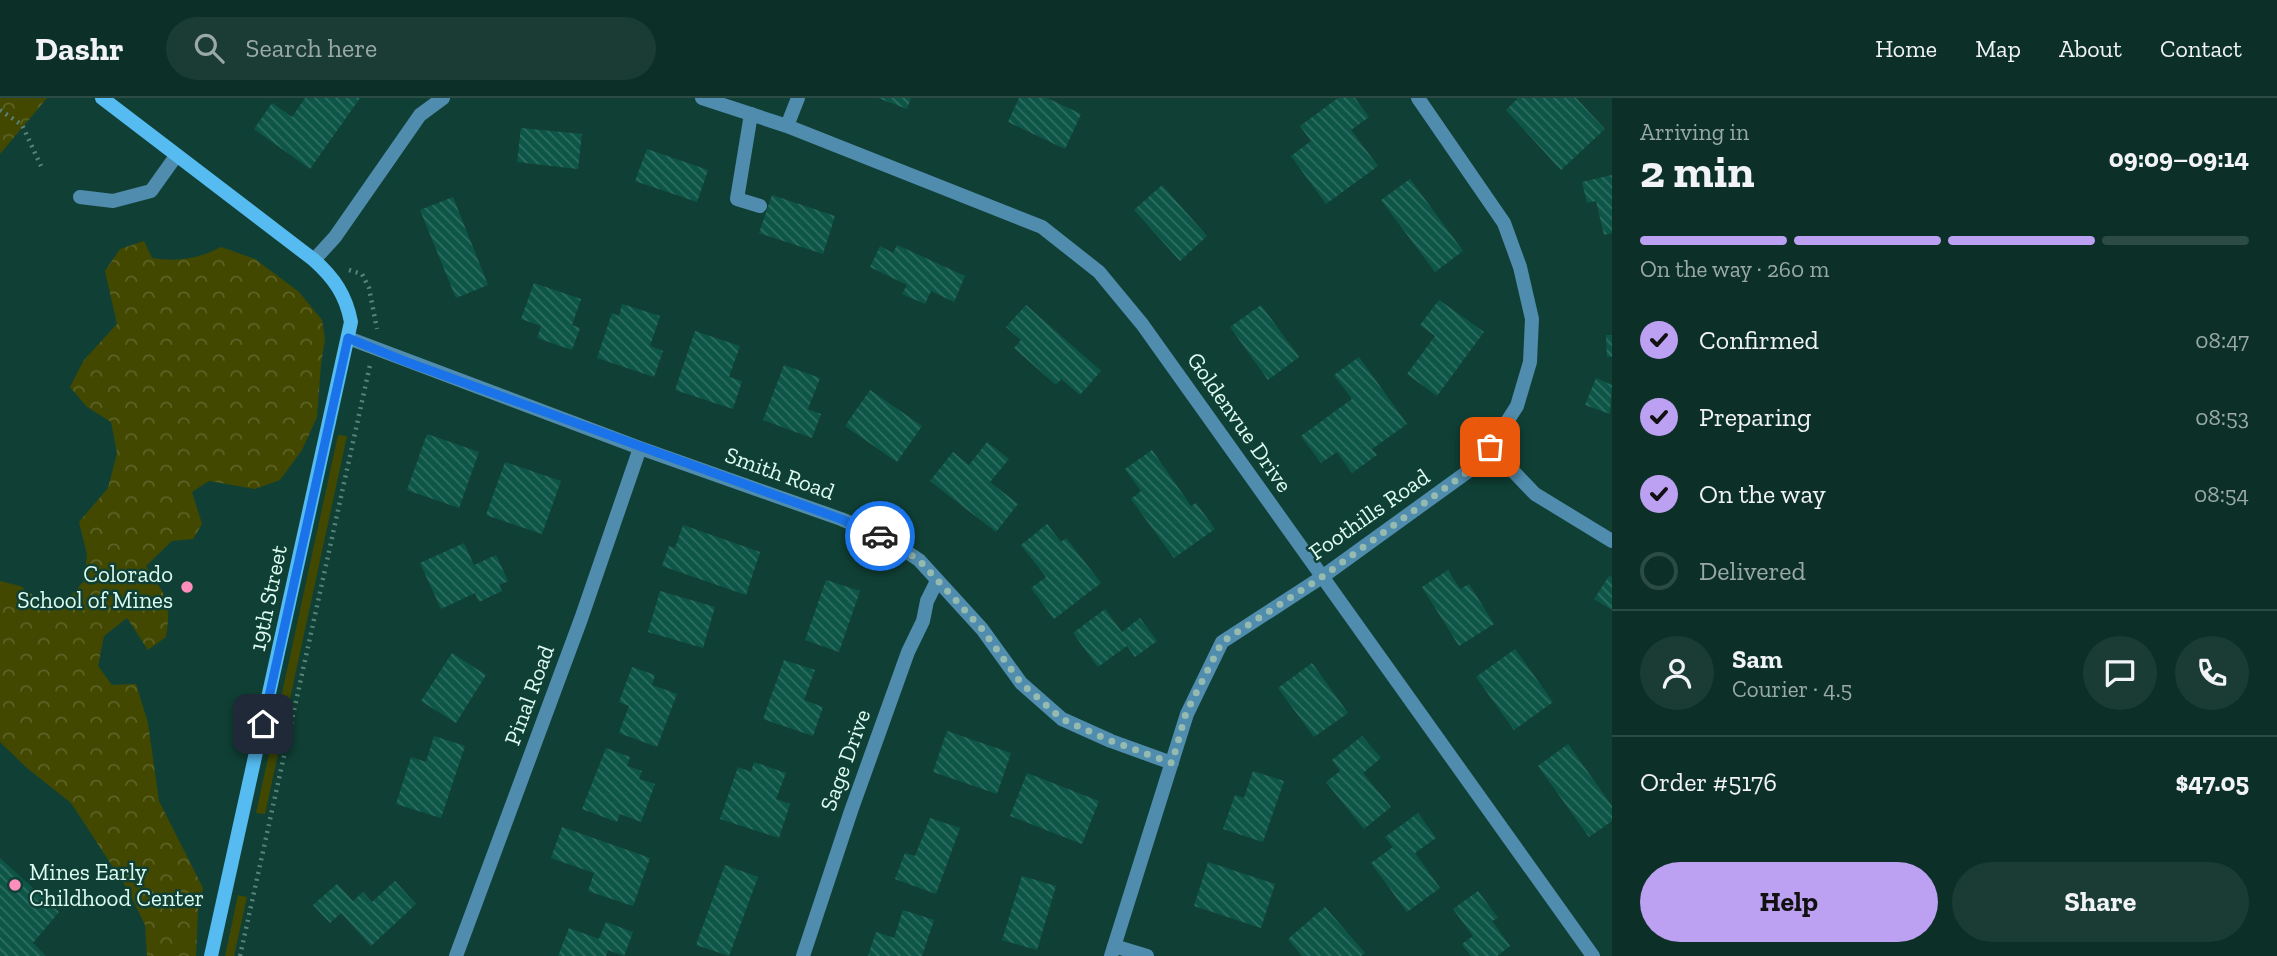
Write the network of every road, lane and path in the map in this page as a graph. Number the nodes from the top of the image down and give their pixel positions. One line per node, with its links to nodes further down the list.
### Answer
1 (102, 98): 9 (street, 19th Street)
2 (443, 98): 13 (street)
3 (702, 98): 7 (street, Goldenvue Drive)
4 (798, 98): 8 (street)
5 (1418, 98): 16 (street, Foothills Road)
6 (0, 110): 10 (path)
7 (751, 114): 8 (street, Goldenvue Drive); 12 (street)
8 (787, 126): 19 (street, Goldenvue Drive)
9 (176, 156): 11 (street); 13 (street, 19th Street)
10 (41, 166)
11 (80, 197)
12 (760, 206)
13 (314, 260): 14 (street, 19th Street); 15 (path)
14 (348, 338): 15 (street, Smith Road); 23 (street, 19th Street)
15 (374, 348): 17 (street, Smith Road); 24 (path)
16 (1490, 447): 18 (street); 19 (street, Foothills Road)
17 (640, 448): 20 (street, Smith Road); 25 (street, Pinal Road)
18 (1612, 541)
19 (1322, 577): 21 (street, Foothills Road); 28 (street, Goldenvue Drive)
20 (937, 581): 21 (street, Smith Road); 26 (street, Sage Drive)
21 (1172, 763): 22 (street, Foothills Road)
22 (1112, 951): 27 (street)
23 (211, 956)
24 (240, 956)
25 (456, 956)
26 (803, 956)
27 (1147, 956)
28 (1593, 956)

